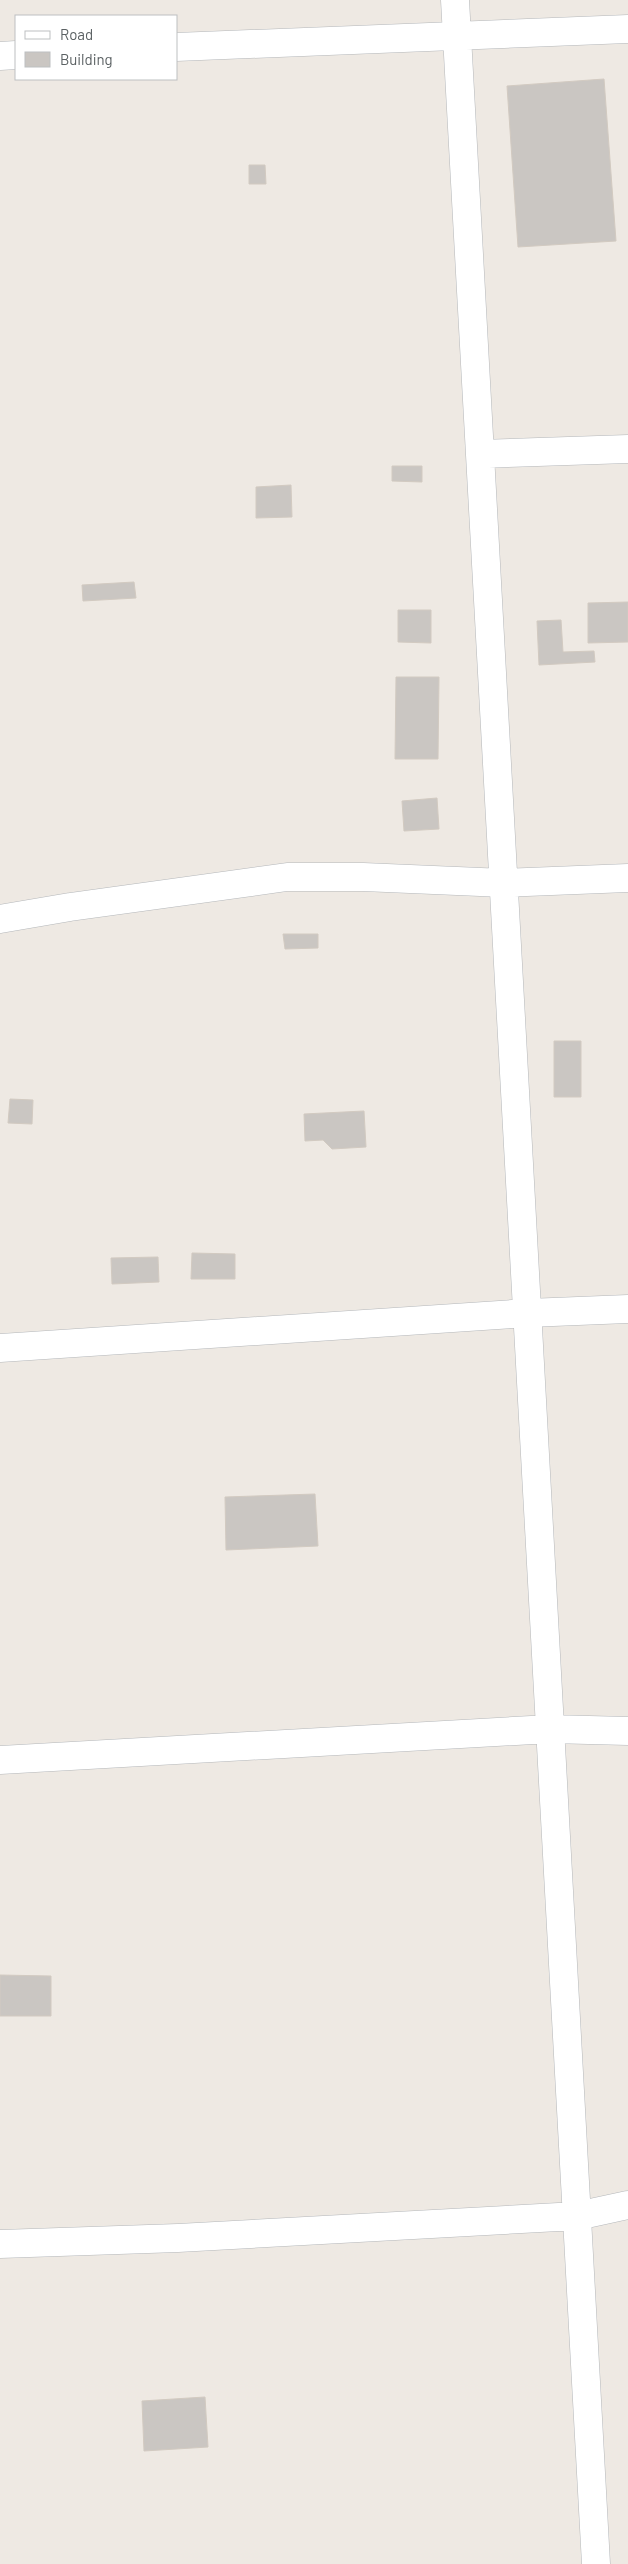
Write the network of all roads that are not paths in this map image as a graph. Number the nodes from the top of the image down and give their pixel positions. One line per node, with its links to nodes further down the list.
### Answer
1 (455, 0): 3 (street)
2 (628, 29): 3 (street)
3 (456, 34): 4 (street); 8 (street)
4 (178, 47)
5 (15, 55): 6 (street)
6 (0, 56)
7 (628, 449): 8 (street)
8 (481, 454): 10 (street)
9 (628, 878): 10 (street)
10 (504, 883): 11 (street); 13 (street)
11 (0, 920)
12 (628, 1309): 13 (street)
13 (528, 1313): 14 (street); 15 (street)
14 (0, 1348)
15 (550, 1729): 16 (street); 17 (street); 19 (street)
16 (628, 1732)
17 (0, 1760)
18 (628, 2205): 19 (street)
19 (577, 2216): 20 (street); 21 (street)
20 (0, 2244)
21 (596, 2564)

